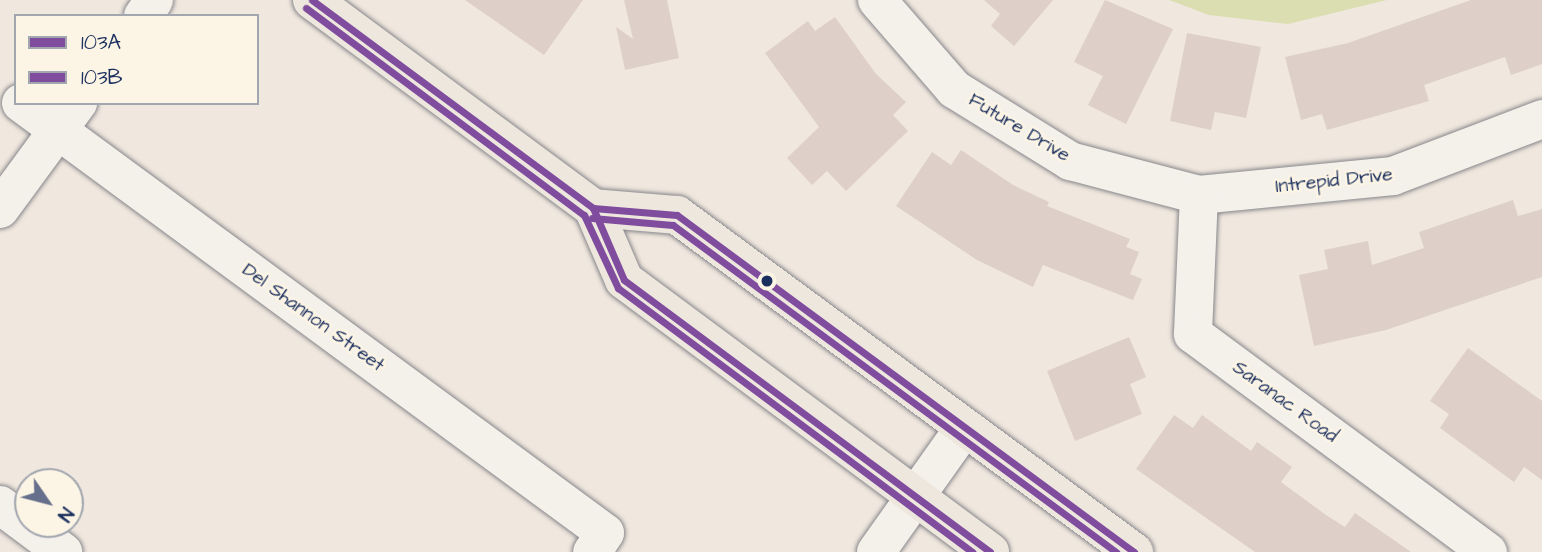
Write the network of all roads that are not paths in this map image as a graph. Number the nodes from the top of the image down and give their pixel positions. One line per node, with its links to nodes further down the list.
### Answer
1 (312, 0): 7 (main road)
2 (877, 0): 6 (street, Future Drive)
3 (29, 105): 4 (street, Del Shannon Street)
4 (68, 117): 8 (street); 12 (street, Del Shannon Street)
5 (1542, 119): 6 (street, Intrepid Drive)
6 (1199, 195): 17 (street, Saranac Road)
7 (593, 208): 9 (main road); 10 (main road)
8 (0, 209)
9 (964, 428): 10 (street); 16 (main road)
10 (916, 496): 14 (street); 15 (main road)
11 (0, 505): 13 (street)
12 (599, 543)
13 (63, 552)
14 (876, 552)
15 (990, 552)
16 (1134, 552)
17 (1488, 552)

